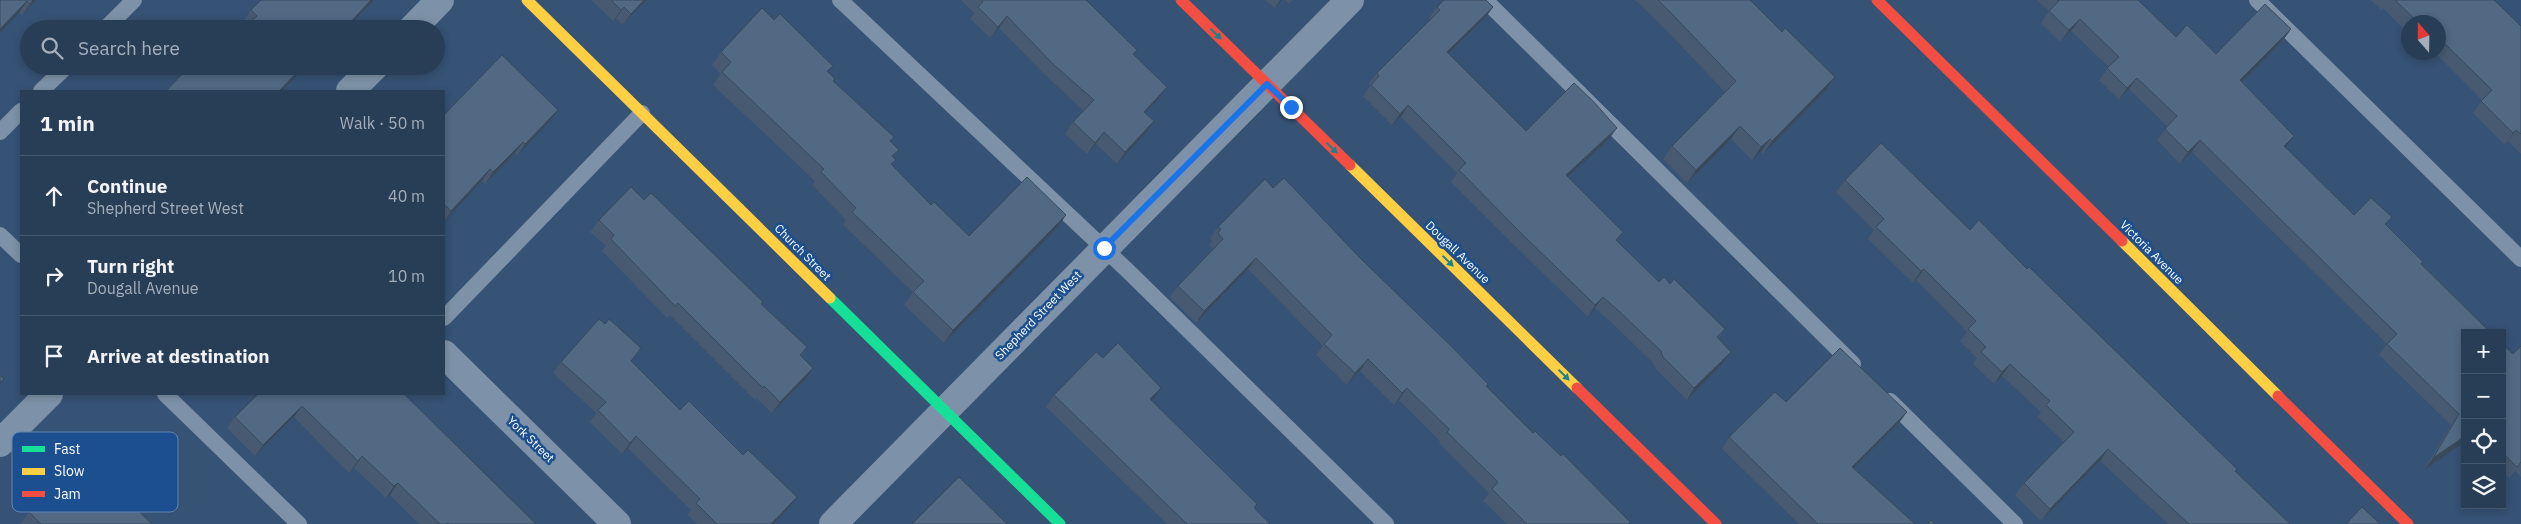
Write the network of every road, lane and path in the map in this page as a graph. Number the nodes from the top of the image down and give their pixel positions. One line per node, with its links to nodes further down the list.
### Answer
1 (134, 0): 10 (lane)
2 (440, 0): 11 (street)
3 (527, 0): 18 (street, Church Street)
4 (840, 0): 21 (lane)
5 (1181, 0): 14 (street, Dougall Avenue, one-way to 14)
6 (1350, 0): 14 (street, Shepherd Street West)
7 (1485, 0): 26 (lane)
8 (1877, 0): 39 (street, Victoria Avenue)
9 (2257, 0): 23 (lane)
10 (114, 20)
11 (421, 20)
12 (58, 75): 15 (lane)
13 (366, 75): 16 (street)
14 (1267, 84): 21 (street, Shepherd Street West); 37 (street, Dougall Avenue, one-way to 37)
15 (42, 90)
16 (351, 90)
17 (20, 112): 19 (lane)
18 (642, 113): 24 (lane); 30 (street, Church Street)
19 (0, 132)
20 (0, 235): 22 (lane)
21 (1104, 248): 30 (street, Shepherd Street West); 36 (lane)
22 (20, 254)
23 (2521, 259)
24 (445, 317)
25 (445, 355): 33 (street, York Street)
26 (1866, 377)
27 (1881, 391): 38 (lane)
28 (48, 395): 31 (street)
29 (166, 395): 32 (lane)
30 (944, 410): 34 (street, Shepherd Street West); 35 (street, Church Street)
31 (0, 443)
32 (298, 524)
33 (618, 524)
34 (833, 524)
35 (1060, 524)
36 (1386, 524)
37 (1716, 524)
38 (2015, 524)
39 (2408, 524)

